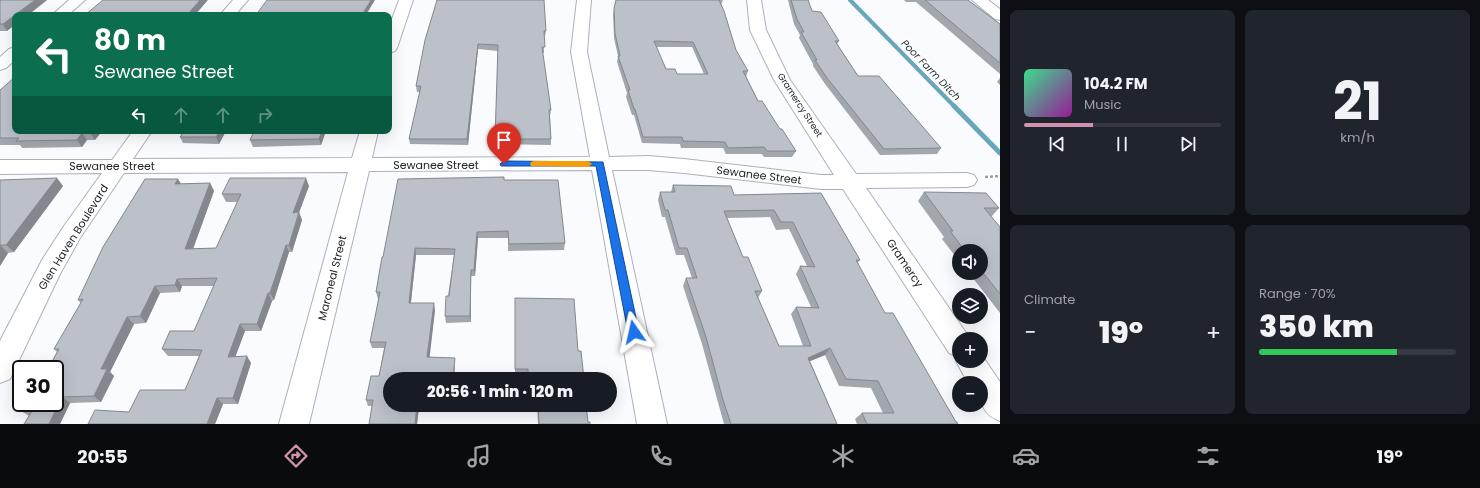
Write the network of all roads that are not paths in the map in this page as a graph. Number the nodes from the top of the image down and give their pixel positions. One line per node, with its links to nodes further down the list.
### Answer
1 (78, 0): 7 (street)
2 (241, 0): 8 (street)
3 (406, 0): 10 (street)
4 (584, 0): 15 (street)
5 (754, 0): 20 (street, Gramercy Street)
6 (979, 0): 9 (street)
7 (63, 12)
8 (231, 12)
9 (1000, 16)
10 (392, 40)
11 (12, 55): 12 (street)
12 (0, 66)
13 (141, 134): 17 (street, Glen Haven Boulevard)
14 (368, 134): 16 (street, Maroneal Street)
15 (600, 164): 16 (street, Sewanee Street); 20 (street, Sewanee Street); 26 (street)
16 (360, 165): 17 (street, Sewanee Street); 25 (street, Maroneal Street)
17 (118, 166): 18 (street, Sewanee Street); 23 (street, Glen Haven Boulevard)
18 (0, 167)
19 (967, 180): 20 (street, Sewanee Street)
20 (850, 182): 21 (street, Gramercy)
21 (952, 335)
22 (975, 368): 24 (street)
23 (0, 370)
24 (1000, 407)
25 (294, 424)
26 (652, 424)

